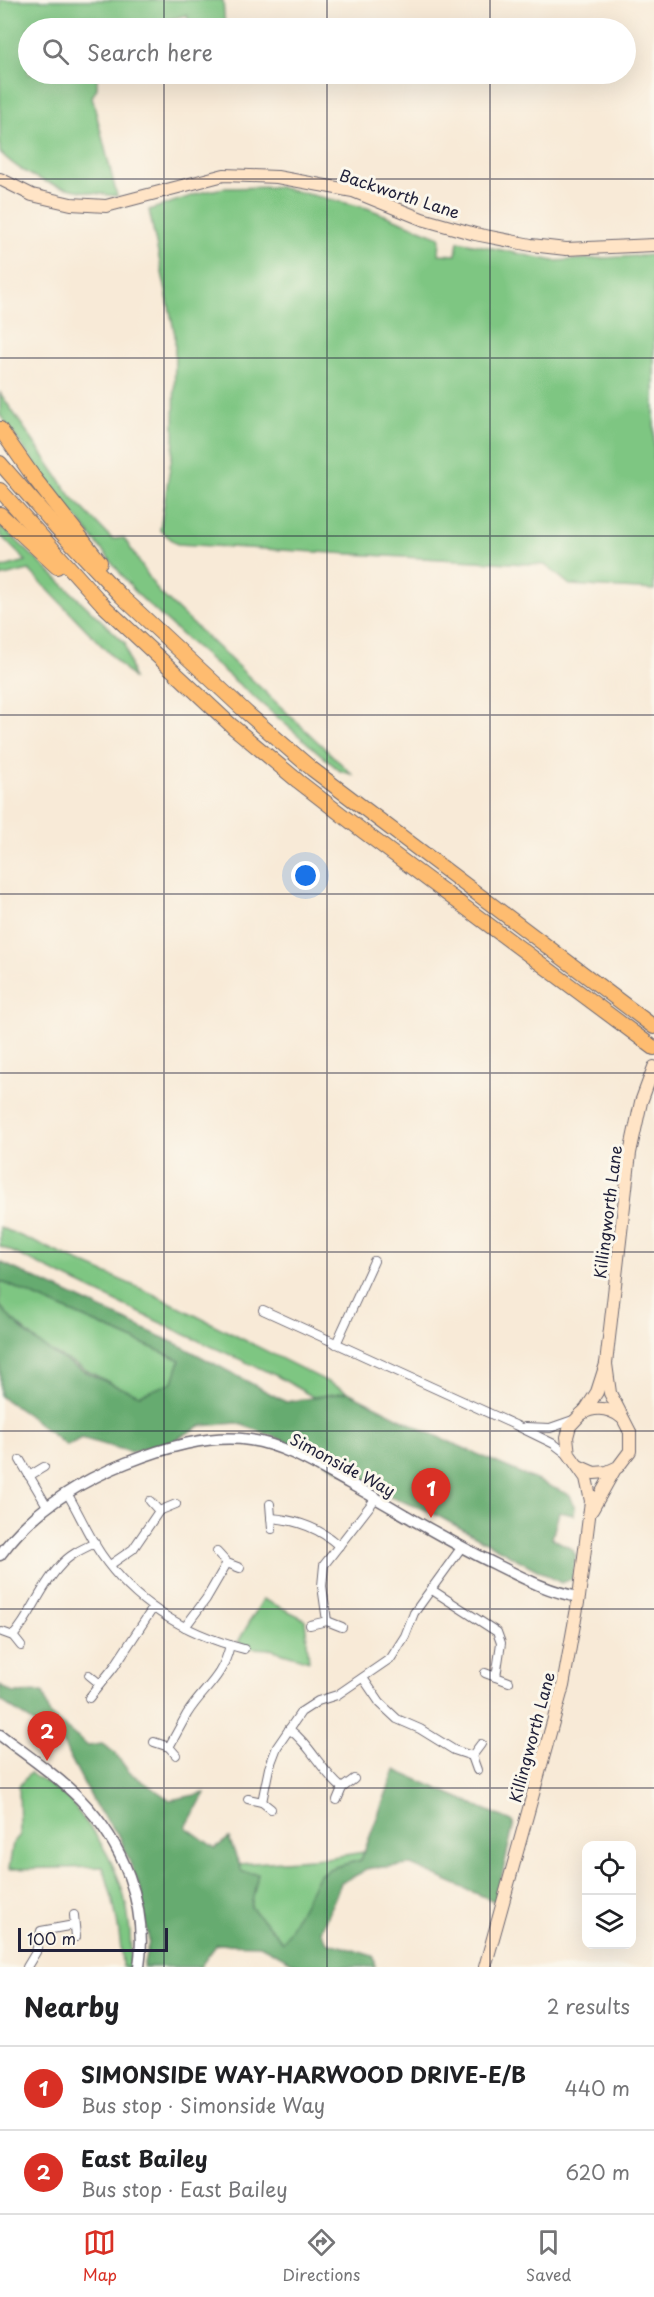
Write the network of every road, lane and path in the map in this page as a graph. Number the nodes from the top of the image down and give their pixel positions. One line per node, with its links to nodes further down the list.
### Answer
1 (0, 178): 2 (main road, Backworth Lane)
2 (654, 245)
3 (0, 429): 7 (highway)
4 (0, 463): 7 (highway)
5 (0, 490): 8 (highway)
6 (0, 514): 8 (highway)
7 (120, 594): 9 (highway)
8 (105, 607): 10 (highway)
9 (654, 1027)
10 (654, 1048)
11 (654, 1067): 15 (main road, Killingworth Lane)
12 (374, 1261): 14 (street)
13 (263, 1310): 14 (street)
14 (336, 1344): 18 (street)
15 (606, 1365): 16 (main road); 17 (main road)
16 (578, 1417): 17 (main road); 18 (street); 20 (main road)
17 (622, 1417): 22 (main road)
18 (516, 1425): 20 (street)
19 (20, 1460): 23 (street)
20 (574, 1461): 22 (main road); 31 (main road)
21 (44, 1467): 23 (street)
22 (615, 1469): 31 (main road)
23 (29, 1476): 29 (street)
24 (67, 1493): 25 (street, Simonside Way); 29 (street, Simonside Way); 34 (street)
25 (376, 1498): 35 (street); 36 (street, Simonside Way)
26 (150, 1501): 30 (street)
27 (176, 1504): 30 (street)
28 (270, 1504): 32 (street)
29 (47, 1506): 38 (street, Simonside Way)
30 (159, 1511): 40 (street)
31 (591, 1512): 43 (main road, Killingworth Lane)
32 (272, 1518): 33 (street); 35 (street)
33 (273, 1529)
34 (95, 1543): 40 (street); 50 (street)
35 (339, 1546): 45 (street)
36 (461, 1548): 42 (street); 43 (street, Simonside Way)
37 (217, 1552): 39 (street)
38 (0, 1555)
39 (227, 1563): 41 (street); 47 (street)
40 (110, 1565): 44 (street)
41 (240, 1569)
42 (432, 1590): 56 (street); 57 (street)
43 (579, 1597): 78 (main road, Killingworth Lane)
44 (153, 1608): 47 (street); 59 (street)
45 (327, 1621): 46 (street); 48 (street)
46 (309, 1625)
47 (185, 1627): 51 (street)
48 (342, 1627)
49 (2, 1632): 50 (street)
50 (13, 1636): 52 (street)
51 (230, 1645): 53 (street); 65 (street)
52 (21, 1646)
53 (244, 1649)
54 (485, 1673): 56 (street)
55 (89, 1675): 59 (street)
56 (496, 1677): 58 (street)
57 (363, 1678): 61 (street); 67 (street)
58 (509, 1682)
59 (100, 1684): 60 (street)
60 (89, 1698)
61 (290, 1729): 70 (street); 73 (street)
62 (0, 1735): 77 (street)
63 (154, 1742): 65 (street)
64 (481, 1744): 67 (street)
65 (169, 1748): 66 (street)
66 (176, 1755)
67 (472, 1756): 68 (street)
68 (477, 1770)
69 (354, 1779): 70 (street)
70 (342, 1788): 72 (street)
71 (248, 1799): 73 (street)
72 (337, 1800)
73 (262, 1802): 74 (street)
74 (271, 1809)
75 (75, 1936): 76 (street)
76 (27, 1967)
77 (139, 1967)
78 (485, 1967)

